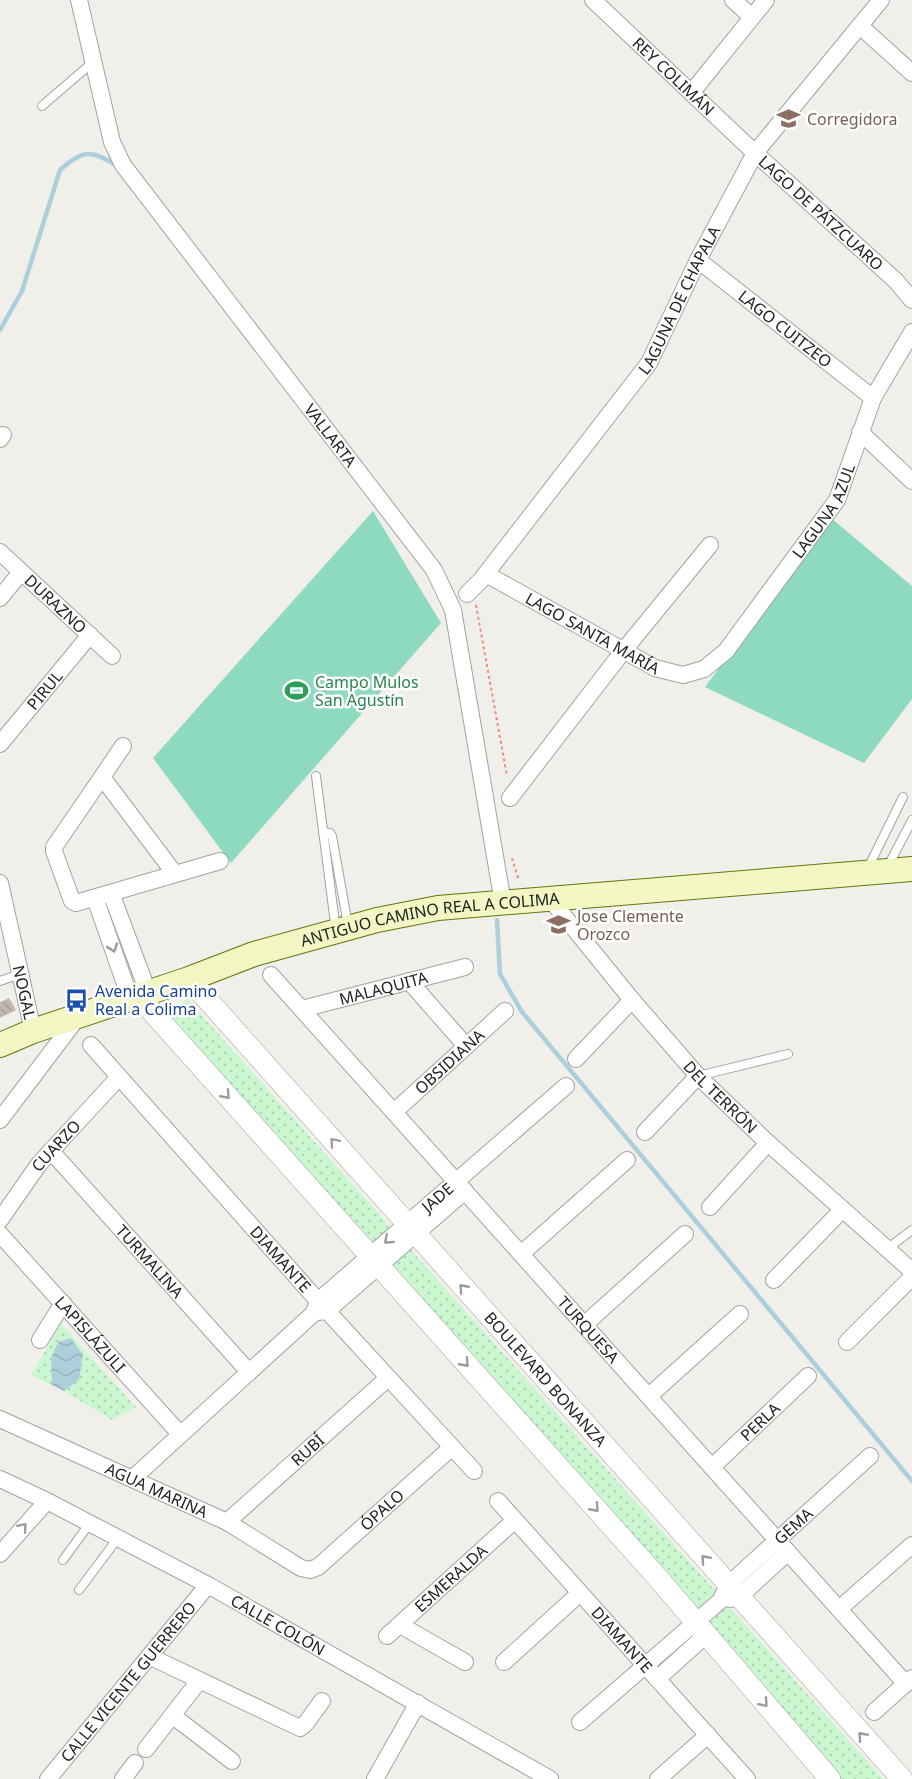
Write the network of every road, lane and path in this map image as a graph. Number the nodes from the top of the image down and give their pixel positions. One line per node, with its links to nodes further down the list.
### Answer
1 (79, 0): 8 (street, VALLARTA)
2 (593, 0): 10 (street, REY COLIMÁN)
3 (733, 0): 6 (street)
4 (766, 0): 6 (street)
5 (881, 0): 7 (street, LAGUNA DE CHAPALA)
6 (752, 17): 10 (street)
7 (860, 26): 9 (street); 12 (street, LAGUNA DE CHAPALA)
8 (93, 62): 11 (lane); 46 (street, VALLARTA)
9 (912, 73)
10 (692, 92): 12 (street, REY COLIMÁN)
11 (42, 106)
12 (755, 153): 13 (street, LAGUNA DE CHAPALA); 14 (street, LAGO DE PÁTZCUARO)
13 (698, 260): 16 (street, LAGO CUITZEO); 22 (street, LAGUNA DE CHAPALA)
14 (912, 300)
15 (912, 332): 16 (street, LAGUNA AZUL)
16 (873, 398): 17 (street, LAGUNA AZUL)
17 (860, 432): 18 (street); 28 (street, LAGUNA AZUL)
18 (912, 481)
19 (710, 545): 26 (street)
20 (0, 552): 21 (street, DURAZNO)
21 (21, 572): 24 (street); 25 (street, DURAZNO)
22 (486, 574): 23 (street, LAGUNA DE CHAPALA); 26 (street, LAGO SANTA MARÍA)
23 (467, 594): 34 (path)
24 (0, 598)
25 (90, 635): 27 (street, DURAZNO); 29 (street, PIRUL)
26 (624, 650): 28 (street, LAGO SANTA MARÍA); 34 (street)
27 (112, 656)
28 (704, 669)
29 (0, 744)
30 (123, 746): 32 (street)
31 (316, 776): 36 (lane)
32 (102, 777): 42 (street); 44 (street)
33 (903, 797): 41 (lane)
34 (510, 798)
35 (912, 820): 41 (lane)
36 (323, 832): 38 (lane); 39 (lane)
37 (220, 861): 42 (street)
38 (339, 868): 39 (lane); 47 (lane)
39 (328, 869): 47 (lane)
40 (912, 869): 41 (main road, ANTIGUO CAMINO REAL A COLIMA)
41 (875, 872): 45 (main road, ANTIGUO CAMINO REAL A COLIMA)
42 (175, 874): 44 (street)
43 (0, 883): 49 (street, NOGAL)
44 (103, 895): 54 (street)
45 (551, 900): 46 (main road, ANTIGUO CAMINO REAL A COLIMA); 55 (street, DEL TERRÓN)
46 (503, 903): 47 (main road, ANTIGUO CAMINO REAL A COLIMA)
47 (342, 930): 51 (main road, ANTIGUO CAMINO REAL A COLIMA)
48 (465, 967): 53 (street, MALAQUITA)
49 (20, 974): 52 (lane); 59 (street, NOGAL)
50 (271, 975): 56 (street, TURQUESA)
51 (189, 979): 54 (main road, ANTIGUO CAMINO REAL A COLIMA); 78 (street, BOULEVARD BONANZA, one-way to 51)
52 (0, 981)
53 (409, 981): 56 (street, MALAQUITA); 62 (street)
54 (138, 996): 58 (main road, ANTIGUO CAMINO REAL A COLIMA); 84 (street, one-way to 84)
55 (632, 1000): 64 (street); 65 (street, DEL TERRÓN)
56 (302, 1009): 68 (street, TURQUESA)
57 (505, 1011): 62 (street, OBSIDIANA)
58 (78, 1017): 59 (main road, ANTIGUO CAMINO REAL A COLIMA); 69 (street)
59 (33, 1031): 60 (main road, ANTIGUO CAMINO REAL A COLIMA)
60 (1, 1042)
61 (91, 1045): 66 (street, DIAMANTE)
62 (466, 1046): 68 (street, OBSIDIANA)
63 (788, 1054): 65 (lane)
64 (576, 1059)
65 (698, 1076): 70 (street); 71 (street, DEL TERRÓN)
66 (119, 1077): 72 (street, CUARZO); 89 (street, DIAMANTE)
67 (566, 1086): 74 (street, JADE)
68 (394, 1112): 74 (street, TURQUESA)
69 (0, 1120)
70 (645, 1132)
71 (768, 1143): 75 (street); 76 (street, DEL TERRÓN)
72 (51, 1151): 77 (street, CUARZO); 94 (street, TURMALINA)
73 (627, 1160): 83 (street)
74 (461, 1186): 78 (street, JADE); 83 (street, TURQUESA)
75 (710, 1207)
76 (842, 1210): 82 (street, DEL TERRÓN); 87 (street)
77 (0, 1220)
78 (411, 1230): 84 (street, JADE); 120 (street, BOULEVARD BONANZA, one-way to 78)
79 (912, 1230): 82 (lane)
80 (0, 1233): 88 (street, LAPISLÁZULI)
81 (685, 1234): 91 (street)
82 (887, 1249): 85 (street, DEL TERRÓN)
83 (521, 1254): 91 (street, TURQUESA)
84 (374, 1262): 89 (street, JADE); 123 (street, one-way to 123)
85 (912, 1271)
86 (912, 1277): 93 (street)
87 (774, 1280)
88 (63, 1303): 92 (street); 99 (street, LAPISLÁZULI)
89 (320, 1308): 94 (street, JADE); 96 (street, DIAMANTE)
90 (740, 1314): 97 (street)
91 (584, 1325): 97 (street, TURQUESA)
92 (40, 1340)
93 (847, 1342)
94 (249, 1372): 99 (street, JADE)
95 (808, 1376): 102 (street, PERLA)
96 (388, 1378): 100 (street, DIAMANTE); 109 (street, RUBÍ)
97 (649, 1396): 102 (street, TURQUESA)
98 (0, 1419): 105 (street, AGUA MARINA)
99 (180, 1434): 105 (street, JADE)
100 (451, 1448): 103 (street, DIAMANTE); 116 (street, ÓPALO)
101 (870, 1456): 113 (street, GEMA)
102 (712, 1467): 113 (street, TURQUESA)
103 (474, 1471)
104 (0, 1479): 106 (street, CALLE COLÓN)
105 (132, 1479): 109 (street, AGUA MARINA)
106 (46, 1501): 110 (street, CALLE COLÓN); 114 (street, one-way to 106)
107 (498, 1501): 108 (street, DIAMANTE)
108 (515, 1520): 119 (street, DIAMANTE); 122 (street, ESMERALDA)
109 (227, 1522): 116 (street, AGUA MARINA)
110 (90, 1523): 111 (street, CALLE COLÓN); 115 (lane)
111 (118, 1538): 117 (street, CALLE COLÓN); 118 (lane)
112 (912, 1545): 121 (street)
113 (783, 1546): 120 (street, GEMA); 121 (street, TURQUESA)
114 (0, 1554)
115 (63, 1560)
116 (310, 1570)
117 (208, 1585): 125 (street, CALLE VICENTE GUERRERO); 133 (street, CALLE COLÓN)
118 (80, 1590)
119 (580, 1593): 127 (street); 128 (street, DIAMANTE)
120 (729, 1594): 123 (street, GEMA); 146 (street, BOULEVARD BONANZA, one-way to 120)
121 (839, 1609): 131 (street, TURQUESA)
122 (400, 1624): 124 (street, ESMERALDA); 126 (street)
123 (700, 1628): 128 (street, GEMA); 129 (street, GEMA); 145 (street, one-way to 145)
124 (387, 1636)
125 (151, 1657): 130 (street); 140 (street, CALLE VICENTE GUERRERO)
126 (465, 1662)
127 (504, 1662)
128 (645, 1665): 129 (street, DIAMANTE); 136 (street, GEMA)
129 (657, 1679): 137 (street, DIAMANTE)
130 (199, 1681): 132 (street); 135 (street)
131 (909, 1681): 134 (street)
132 (322, 1701)
133 (418, 1703): 141 (street); 142 (street, CALLE COLÓN)
134 (874, 1712)
135 (173, 1716): 138 (street); 139 (street)
136 (580, 1722)
137 (708, 1735): 143 (street); 144 (street, DIAMANTE)
138 (146, 1749)
139 (232, 1761)
140 (48, 1779)
141 (375, 1779)
142 (550, 1779)
143 (658, 1779)
144 (747, 1779)
145 (830, 1779)
146 (902, 1779)

